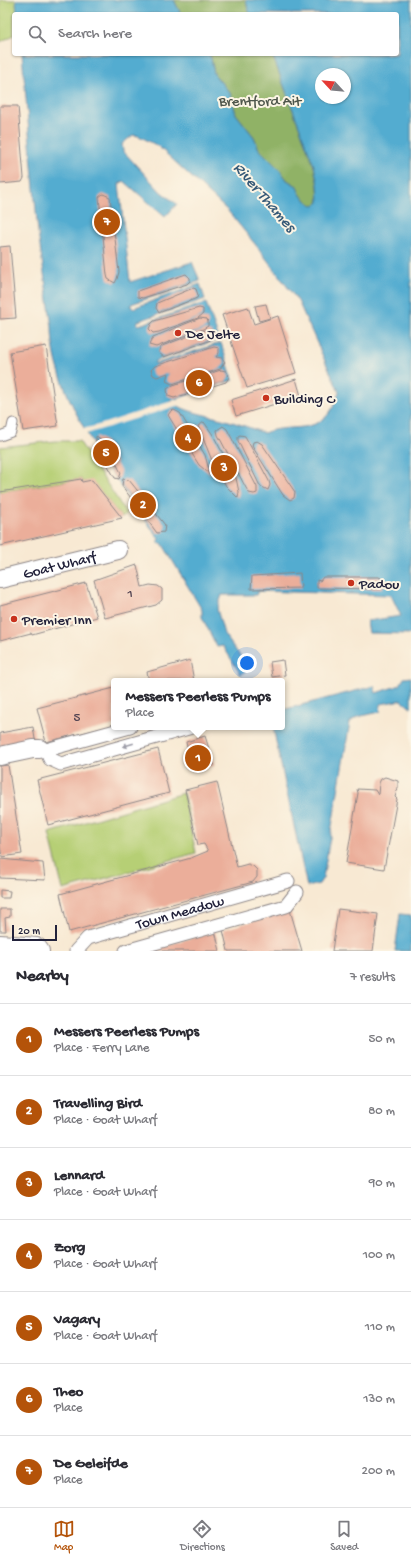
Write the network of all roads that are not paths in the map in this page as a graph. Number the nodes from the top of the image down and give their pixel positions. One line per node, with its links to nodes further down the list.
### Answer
1 (13, 423): 2 (lane)
2 (0, 436)
3 (118, 550): 4 (street, Goat Wharf)
4 (0, 579)
5 (119, 730): 7 (street)
6 (181, 730): 7 (street, one-way to 7)
7 (43, 750): 8 (street)
8 (0, 756)
9 (288, 881): 13 (street, Town Meadow)
10 (297, 892): 14 (street, Town Meadow)
11 (0, 944): 12 (street)
12 (40, 951)
13 (76, 951)
14 (126, 951)

